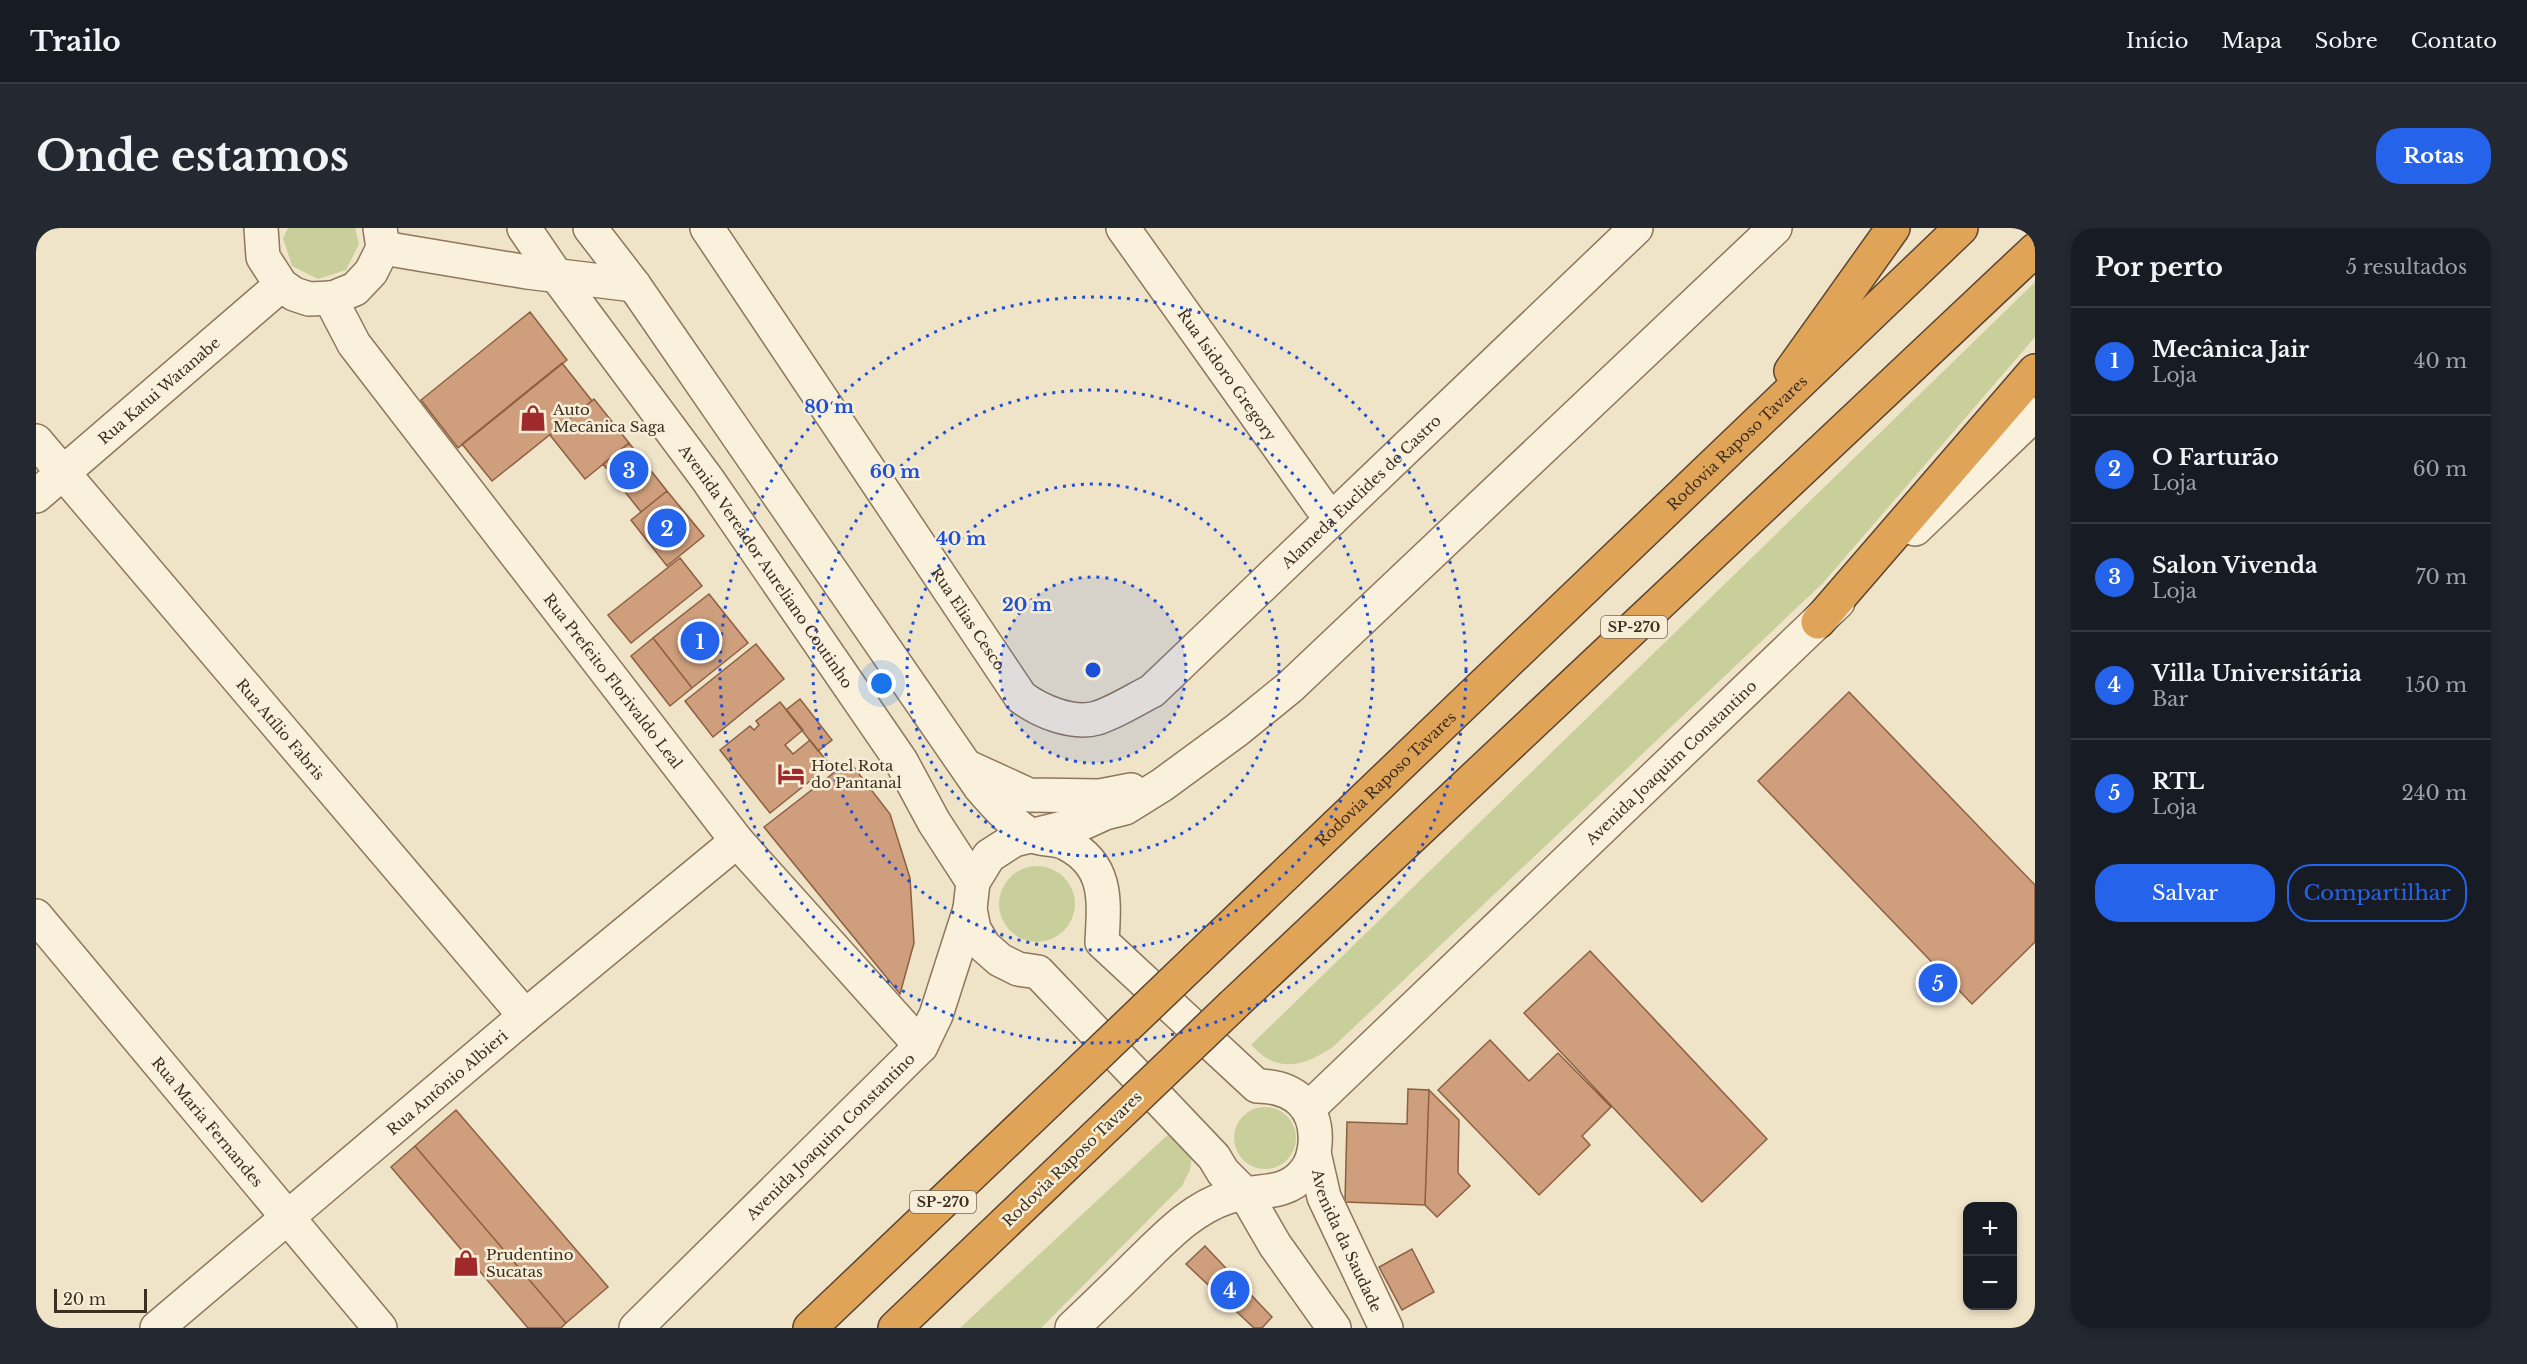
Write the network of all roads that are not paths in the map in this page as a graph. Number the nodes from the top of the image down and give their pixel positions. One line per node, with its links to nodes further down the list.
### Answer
1 (524, 228): 12 (street, Avenida Vereador Aureliano Coutinho)
2 (590, 228): 14 (street)
3 (707, 228): 24 (street, Rua Elias Cesco)
4 (1123, 228): 22 (street, Rua Isidoro Gregory)
5 (1636, 228): 22 (street, Alameda Euclides de Castro)
6 (1775, 228): 26 (street, Avenida Joaquim Constantino)
7 (1893, 228): 18 (highway)
8 (1961, 228): 18 (highway, Rodovia Raposo Tavares / SP-270)
9 (259, 229): 13 (street)
10 (382, 238): 12 (street); 15 (street)
11 (2035, 250): 41 (highway, Rodovia Raposo Tavares / SP-270, bridge)
12 (556, 275): 14 (street); 29 (street, Avenida Vereador Aureliano Coutinho)
13 (281, 285): 15 (street); 20 (street, Rua Katui Watanabe)
14 (634, 285): 25 (street)
15 (330, 298): 28 (street, Rua Prefeito Florivaldo Leal)
16 (2035, 371): 23 (highway)
17 (2035, 414): 23 (street, Avenida Joaquim Constantino)
18 (1746, 434): 40 (highway, Rodovia Raposo Tavares / SP-270, bridge)
19 (36, 441): 20 (street, Rua Atílio Fabris)
20 (63, 473): 21 (street, Rua Katui Watanabe); 31 (street, Rua Atílio Fabris)
21 (36, 496)
22 (1331, 520): 24 (street, Alameda Euclides de Castro)
23 (1818, 622): 33 (street, Avenida Joaquim Constantino)
24 (1068, 718)
25 (963, 765): 26 (street); 27 (street)
26 (1162, 785): 27 (street, Avenida Joaquim Constantino)
27 (1032, 836): 29 (street, Avenida Joaquim Constantino); 33 (street)
28 (737, 841): 31 (street, Rua Antônio Albieri); 32 (street, Rua Prefeito Florivaldo Leal)
29 (971, 896): 32 (street, Avenida Joaquim Constantino); 35 (street, Avenida Vereador Aureliano Coutinho)
30 (36, 916): 36 (street, Rua Maria Fernandes)
31 (525, 1016): 36 (street, Rua Antônio Albieri)
32 (921, 1046): 39 (street, Avenida Joaquim Constantino)
33 (1308, 1109): 34 (street, Avenida da Saudade)
34 (1314, 1153): 35 (street); 44 (street, Avenida da Saudade)
35 (1246, 1195): 42 (street); 43 (street)
36 (287, 1218): 37 (street, Rua Antônio Albieri); 38 (street, Rua Maria Fernandes)
37 (157, 1328)
38 (380, 1328)
39 (636, 1328)
40 (810, 1328)
41 (895, 1328)
42 (1072, 1328)
43 (1334, 1328)
44 (1386, 1328)

